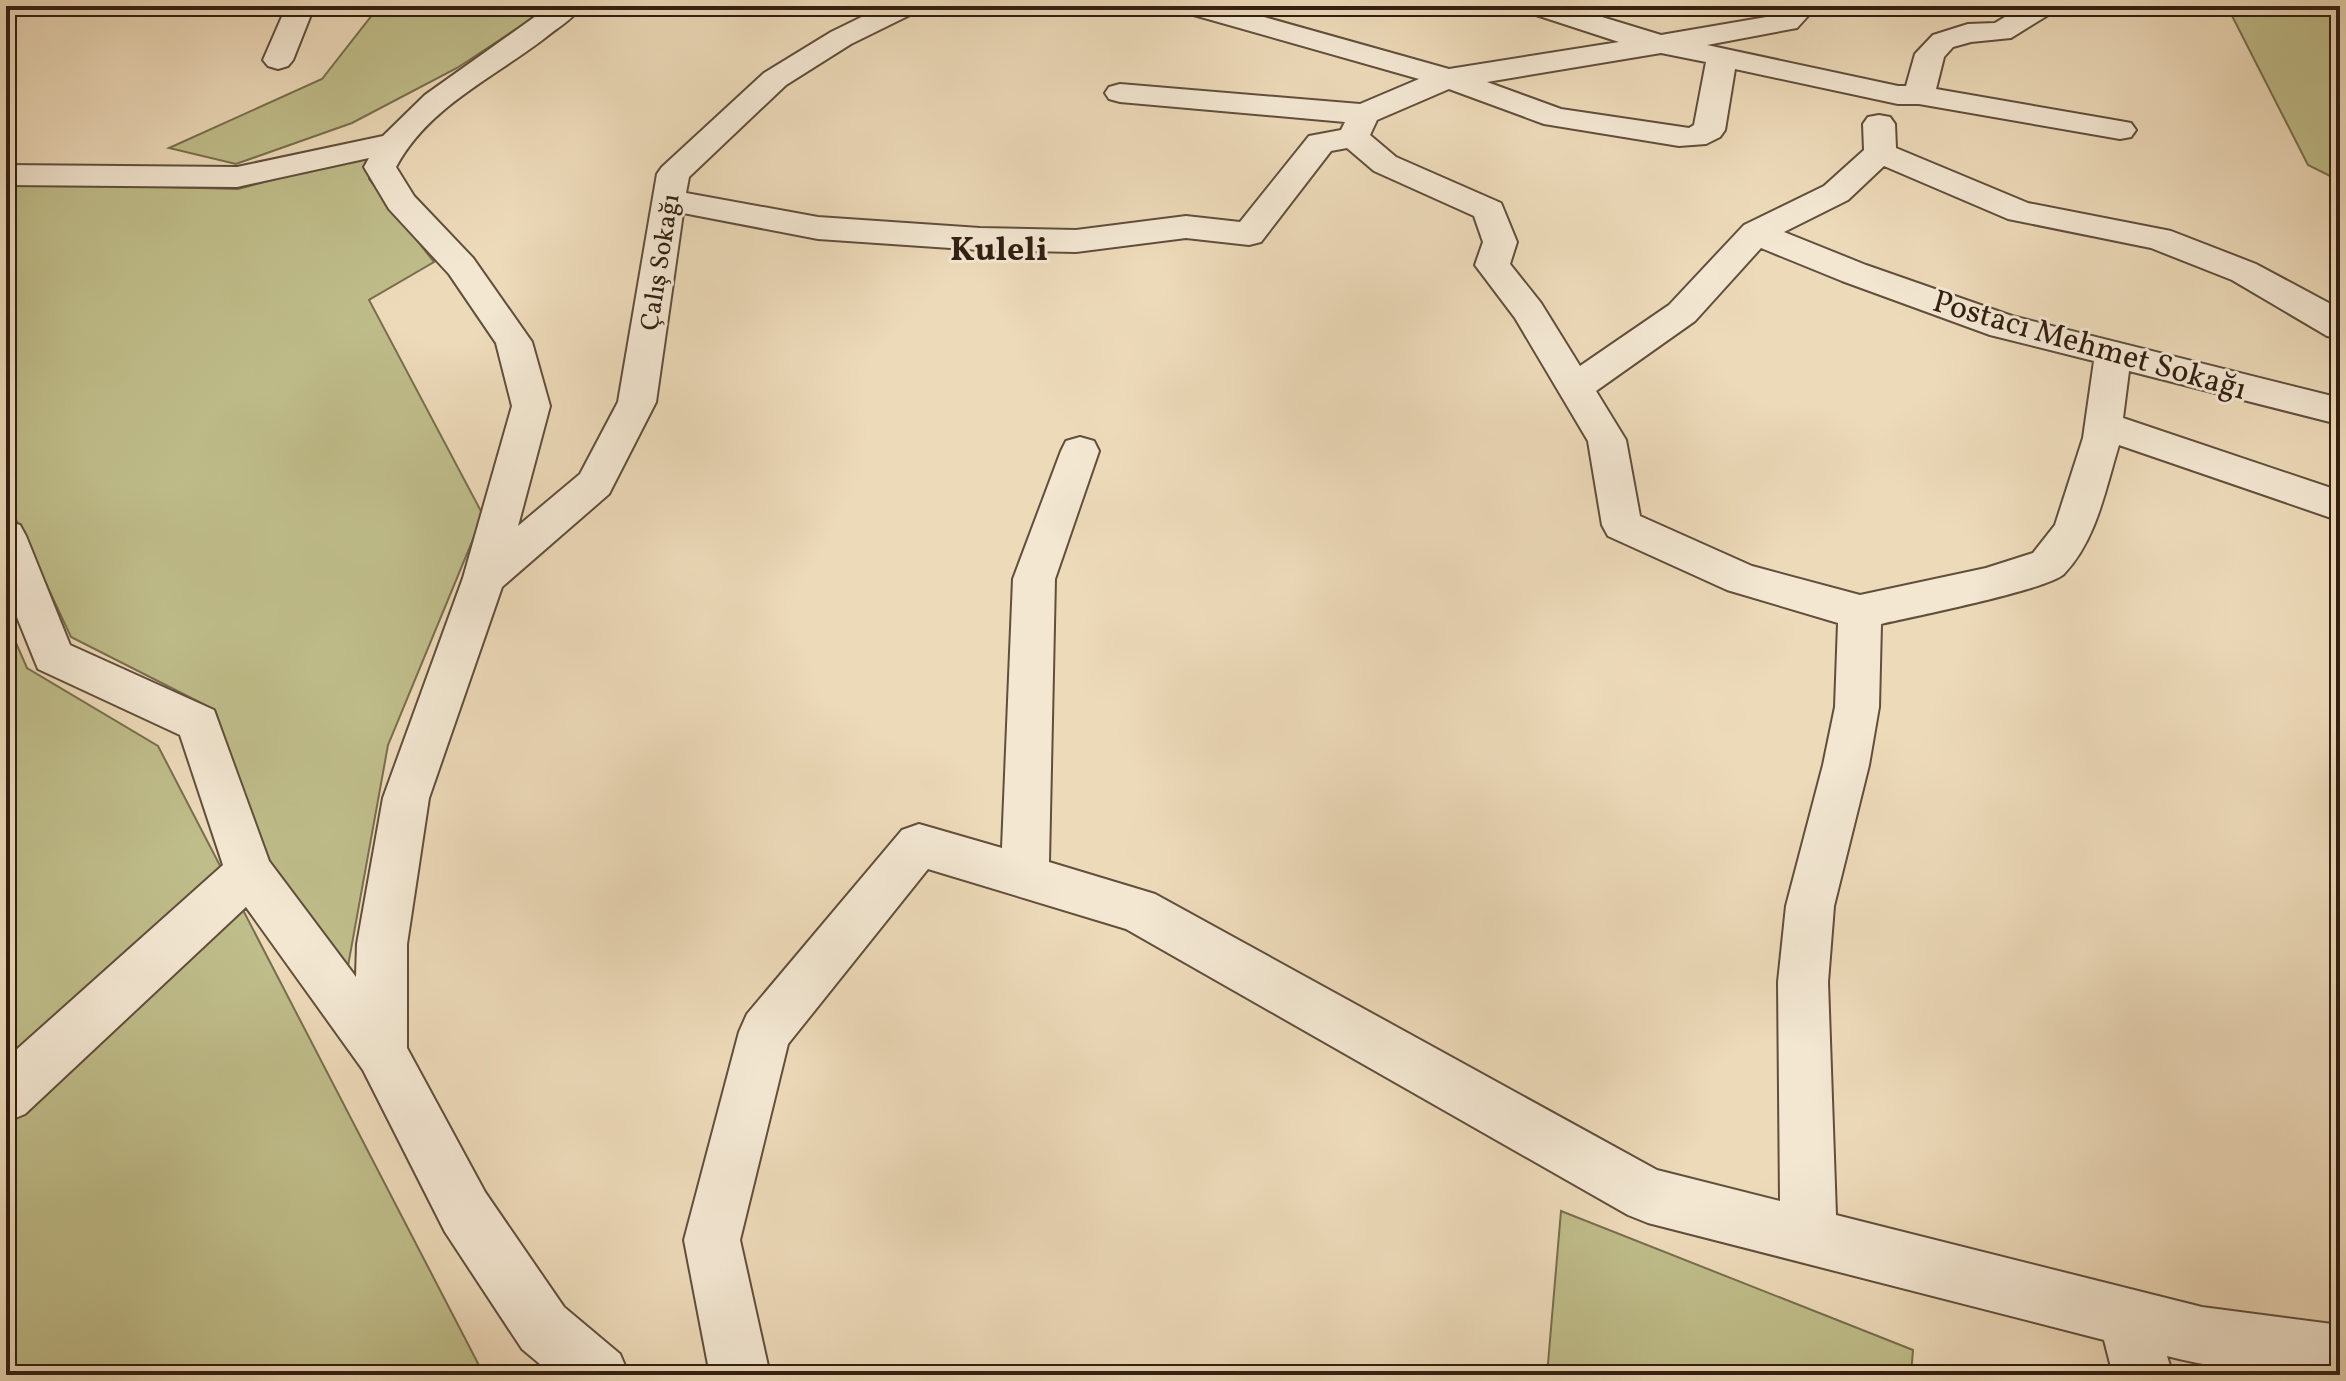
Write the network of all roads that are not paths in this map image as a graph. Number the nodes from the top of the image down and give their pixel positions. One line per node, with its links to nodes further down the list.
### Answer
1 (295, 6): 10 (street)
2 (568, 6): 17 (street)
3 (906, 6): 20 (street, Çalış Sokağı)
4 (1193, 6): 11 (street)
5 (1537, 6): 8 (street)
6 (1803, 6): 8 (street)
7 (2043, 6): 14 (street)
8 (1661, 43): 9 (street); 11 (street)
9 (1722, 57): 11 (street); 12 (street)
10 (278, 60)
11 (1448, 78): 15 (street)
12 (1878, 90): 14 (street); 18 (street)
13 (1120, 93): 15 (street)
14 (1919, 95): 16 (street)
15 (1358, 126): 20 (street); 24 (street)
16 (2120, 130)
17 (390, 144): 19 (street); 30 (street)
18 (1880, 153): 21 (street); 22 (street)
19 (6, 175)
20 (669, 200): 30 (street, Çalış Sokağı)
21 (1756, 233): 23 (street, Postacı Mehmet Sokağı); 24 (street)
22 (2340, 327)
23 (2113, 353): 25 (street, Postacı Mehmet Sokağı); 26 (street)
24 (1574, 388): 31 (street)
25 (2338, 411)
26 (2104, 426): 28 (street); 31 (street)
27 (1080, 451): 33 (street)
28 (2340, 506)
29 (6, 536): 32 (street)
30 (484, 578): 34 (street)
31 (1860, 612): 36 (street)
32 (249, 872): 34 (street); 35 (street)
33 (1025, 876): 36 (street); 40 (street)
34 (381, 1052): 39 (street)
35 (6, 1095)
36 (1809, 1236): 37 (street)
37 (2127, 1317): 38 (street); 41 (street)
38 (2340, 1355)
39 (599, 1375)
40 (740, 1375)
41 (2143, 1375)

